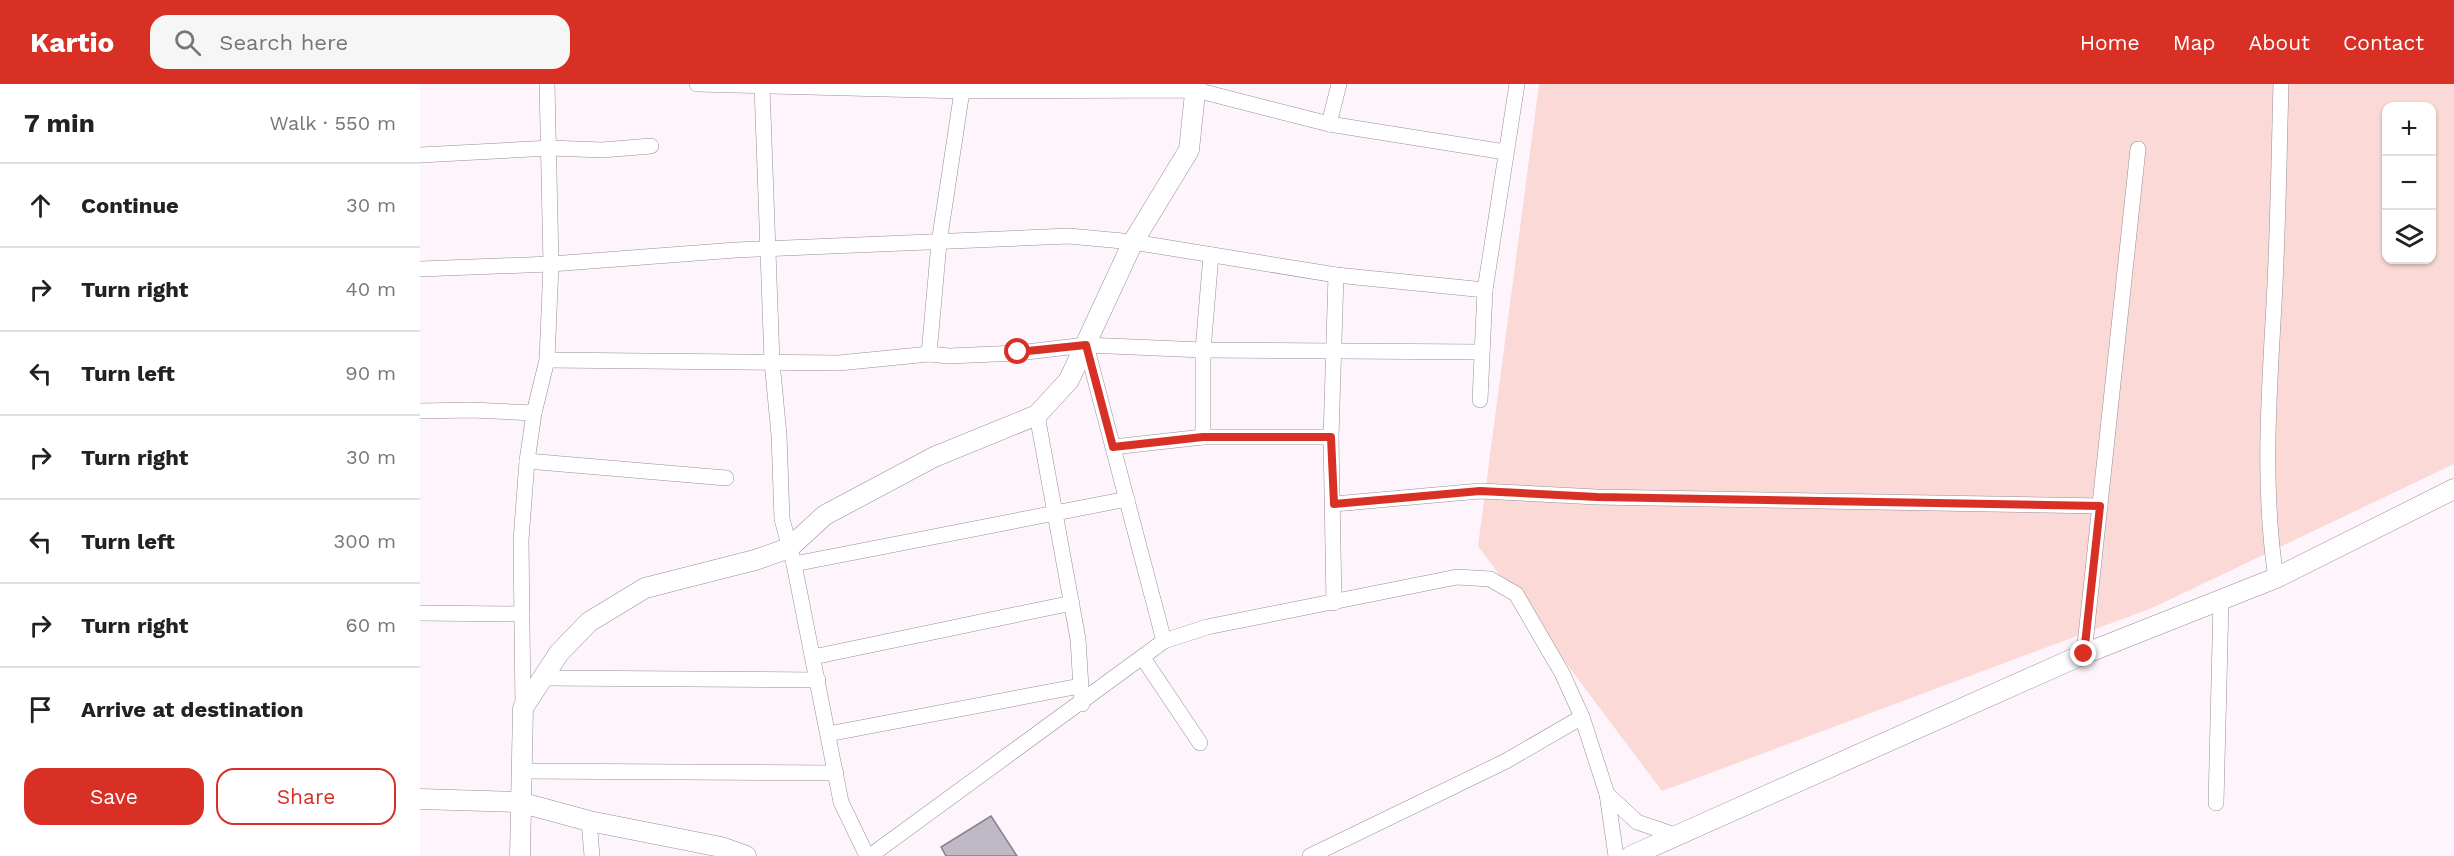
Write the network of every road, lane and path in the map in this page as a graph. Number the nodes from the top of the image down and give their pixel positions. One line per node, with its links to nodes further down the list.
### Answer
1 (547, 84): 12 (street)
2 (697, 84): 6 (street)
3 (1339, 84): 10 (street)
4 (1517, 84): 14 (street)
5 (2281, 84): 46 (street)
6 (762, 86): 7 (street); 18 (street)
7 (902, 87): 9 (street)
8 (1196, 87): 9 (street); 10 (street); 16 (street)
9 (962, 91): 17 (street)
10 (1329, 124): 14 (street)
11 (651, 146): 12 (street)
12 (550, 148): 15 (street); 20 (street)
13 (2138, 149): 43 (street)
14 (1505, 153): 23 (street)
15 (420, 155)
16 (1132, 242): 17 (street); 19 (street); 24 (street)
17 (939, 243): 18 (street); 28 (street)
18 (767, 249): 20 (street); 30 (street)
19 (1211, 255): 22 (street); 25 (street)
20 (551, 264): 21 (street); 29 (street)
21 (420, 269)
22 (1336, 275): 23 (street); 26 (street)
23 (1485, 290): 27 (street)
24 (1086, 345): 25 (street); 28 (street); 34 (street); 37 (street)
25 (1203, 350): 26 (street); 35 (street)
26 (1333, 352): 27 (street); 36 (street)
27 (1480, 352): 31 (street)
28 (929, 354): 30 (street)
29 (547, 360): 30 (street); 33 (street)
30 (772, 362): 45 (street)
31 (1480, 400)
32 (420, 411): 33 (street)
33 (534, 413): 38 (street)
34 (1037, 415): 44 (street); 45 (street)
35 (1203, 437): 36 (street); 37 (street)
36 (1331, 437): 42 (street)
37 (1113, 447): 41 (street)
38 (527, 461): 39 (street); 51 (street)
39 (726, 478)
40 (2454, 489): 46 (street)
41 (1127, 499): 44 (street); 52 (street)
42 (1334, 504): 43 (street); 49 (street)
43 (2100, 506): 53 (street)
44 (1054, 514): 45 (street); 48 (street)
45 (791, 556): 54 (street); 56 (street)
46 (2276, 578): 47 (street)
47 (2221, 602): 53 (street); 69 (street)
48 (1072, 603): 54 (street); 58 (street)
49 (1334, 603): 52 (street); 61 (street)
50 (420, 613): 51 (street)
51 (522, 614): 60 (street)
52 (1164, 641): 55 (street)
53 (2084, 654): 71 (street)
54 (813, 657): 57 (street)
55 (1143, 658): 59 (street); 63 (street)
56 (543, 678): 57 (street); 60 (street)
57 (818, 680): 62 (street)
58 (1080, 686): 59 (street); 62 (street)
59 (1082, 704): 76 (street)
60 (523, 708): 64 (street)
61 (1582, 717): 66 (street); 77 (street)
62 (828, 734): 65 (street)
63 (1200, 743)
64 (520, 771): 65 (street); 68 (street)
65 (836, 773): 76 (street)
66 (1607, 794): 71 (street); 78 (street)
67 (420, 799): 68 (street)
68 (519, 802): 70 (street); 73 (street)
69 (2216, 803)
70 (589, 821): 72 (street); 74 (street)
71 (1675, 835): 79 (street)
72 (721, 851): 75 (street)
73 (520, 856)
74 (592, 856)
75 (746, 856)
76 (868, 856)
77 (1310, 856)
78 (1616, 856)
79 (1631, 856)

